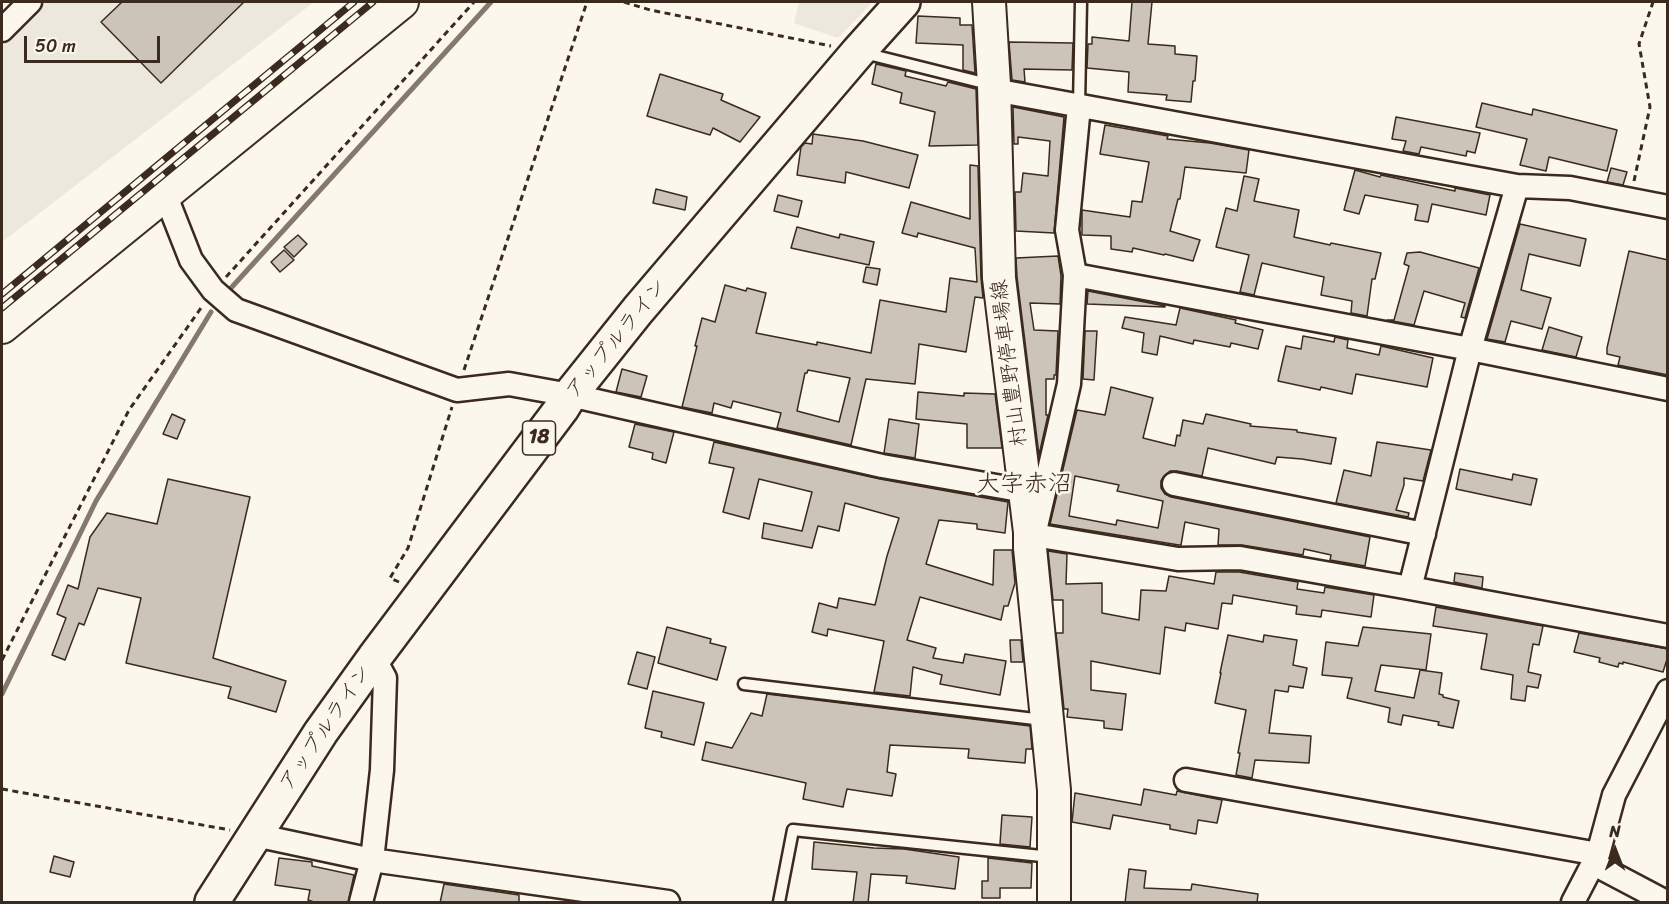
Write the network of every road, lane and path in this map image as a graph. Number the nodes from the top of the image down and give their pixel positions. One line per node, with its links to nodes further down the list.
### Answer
1 (30, 2): 10 (street)
2 (402, 2): 15 (main road)
3 (474, 2): 19 (path)
4 (587, 2): 23 (path)
5 (624, 2): 11 (path)
6 (903, 2): 11 (highway, アップルライン / 18)
7 (989, 2): 12 (main road, 村山豊野停車場線)
8 (1081, 2): 13 (lane)
9 (1653, 2): 16 (path)
10 (2, 30)
11 (858, 52): 12 (lane); 24 (highway, アップルライン / 18)
12 (994, 88): 13 (street); 26 (main road, 村山豊野停車場線)
13 (1079, 106): 14 (street); 18 (street)
14 (1517, 186): 16 (street); 21 (street)
15 (165, 194): 19 (street); 20 (main road)
16 (1630, 199): 17 (street)
17 (1668, 207)
18 (1075, 275): 21 (street); 28 (street)
19 (213, 290): 23 (street); 33 (path)
20 (2, 327)
21 (1470, 350): 22 (street); 27 (street)
22 (1668, 389)
23 (457, 390): 24 (street); 30 (path)
24 (570, 395): 26 (street); 30 (highway, アップルライン / 18)
25 (1174, 484): 27 (street)
26 (1025, 491): 28 (main road, 村山豊野停車場線)
27 (1424, 534): 29 (street)
28 (1032, 542): 29 (street); 36 (main road, 村山豊野停車場線)
29 (1410, 588): 31 (street)
30 (424, 592): 32 (highway, アップルライン / 18)
31 (1668, 636)
32 (374, 658): 39 (highway, アップルライン / 18); 42 (street)
33 (2, 660)
34 (744, 684): 36 (lane)
35 (1668, 691): 41 (street)
36 (1046, 721): 40 (main road, 村山豊野停車場線)
37 (1186, 780): 41 (street)
38 (2, 789): 39 (path)
39 (255, 835): 42 (street); 43 (highway, アップルライン / 18)
40 (1054, 857): 46 (lane); 47 (main road, 村山豊野停車場線)
41 (1596, 859): 48 (street); 49 (street)
42 (372, 860): 44 (street); 45 (street)
43 (212, 903)
44 (361, 903)
45 (669, 903)
46 (780, 903)
47 (1054, 903)
48 (1573, 903)
49 (1666, 903)

